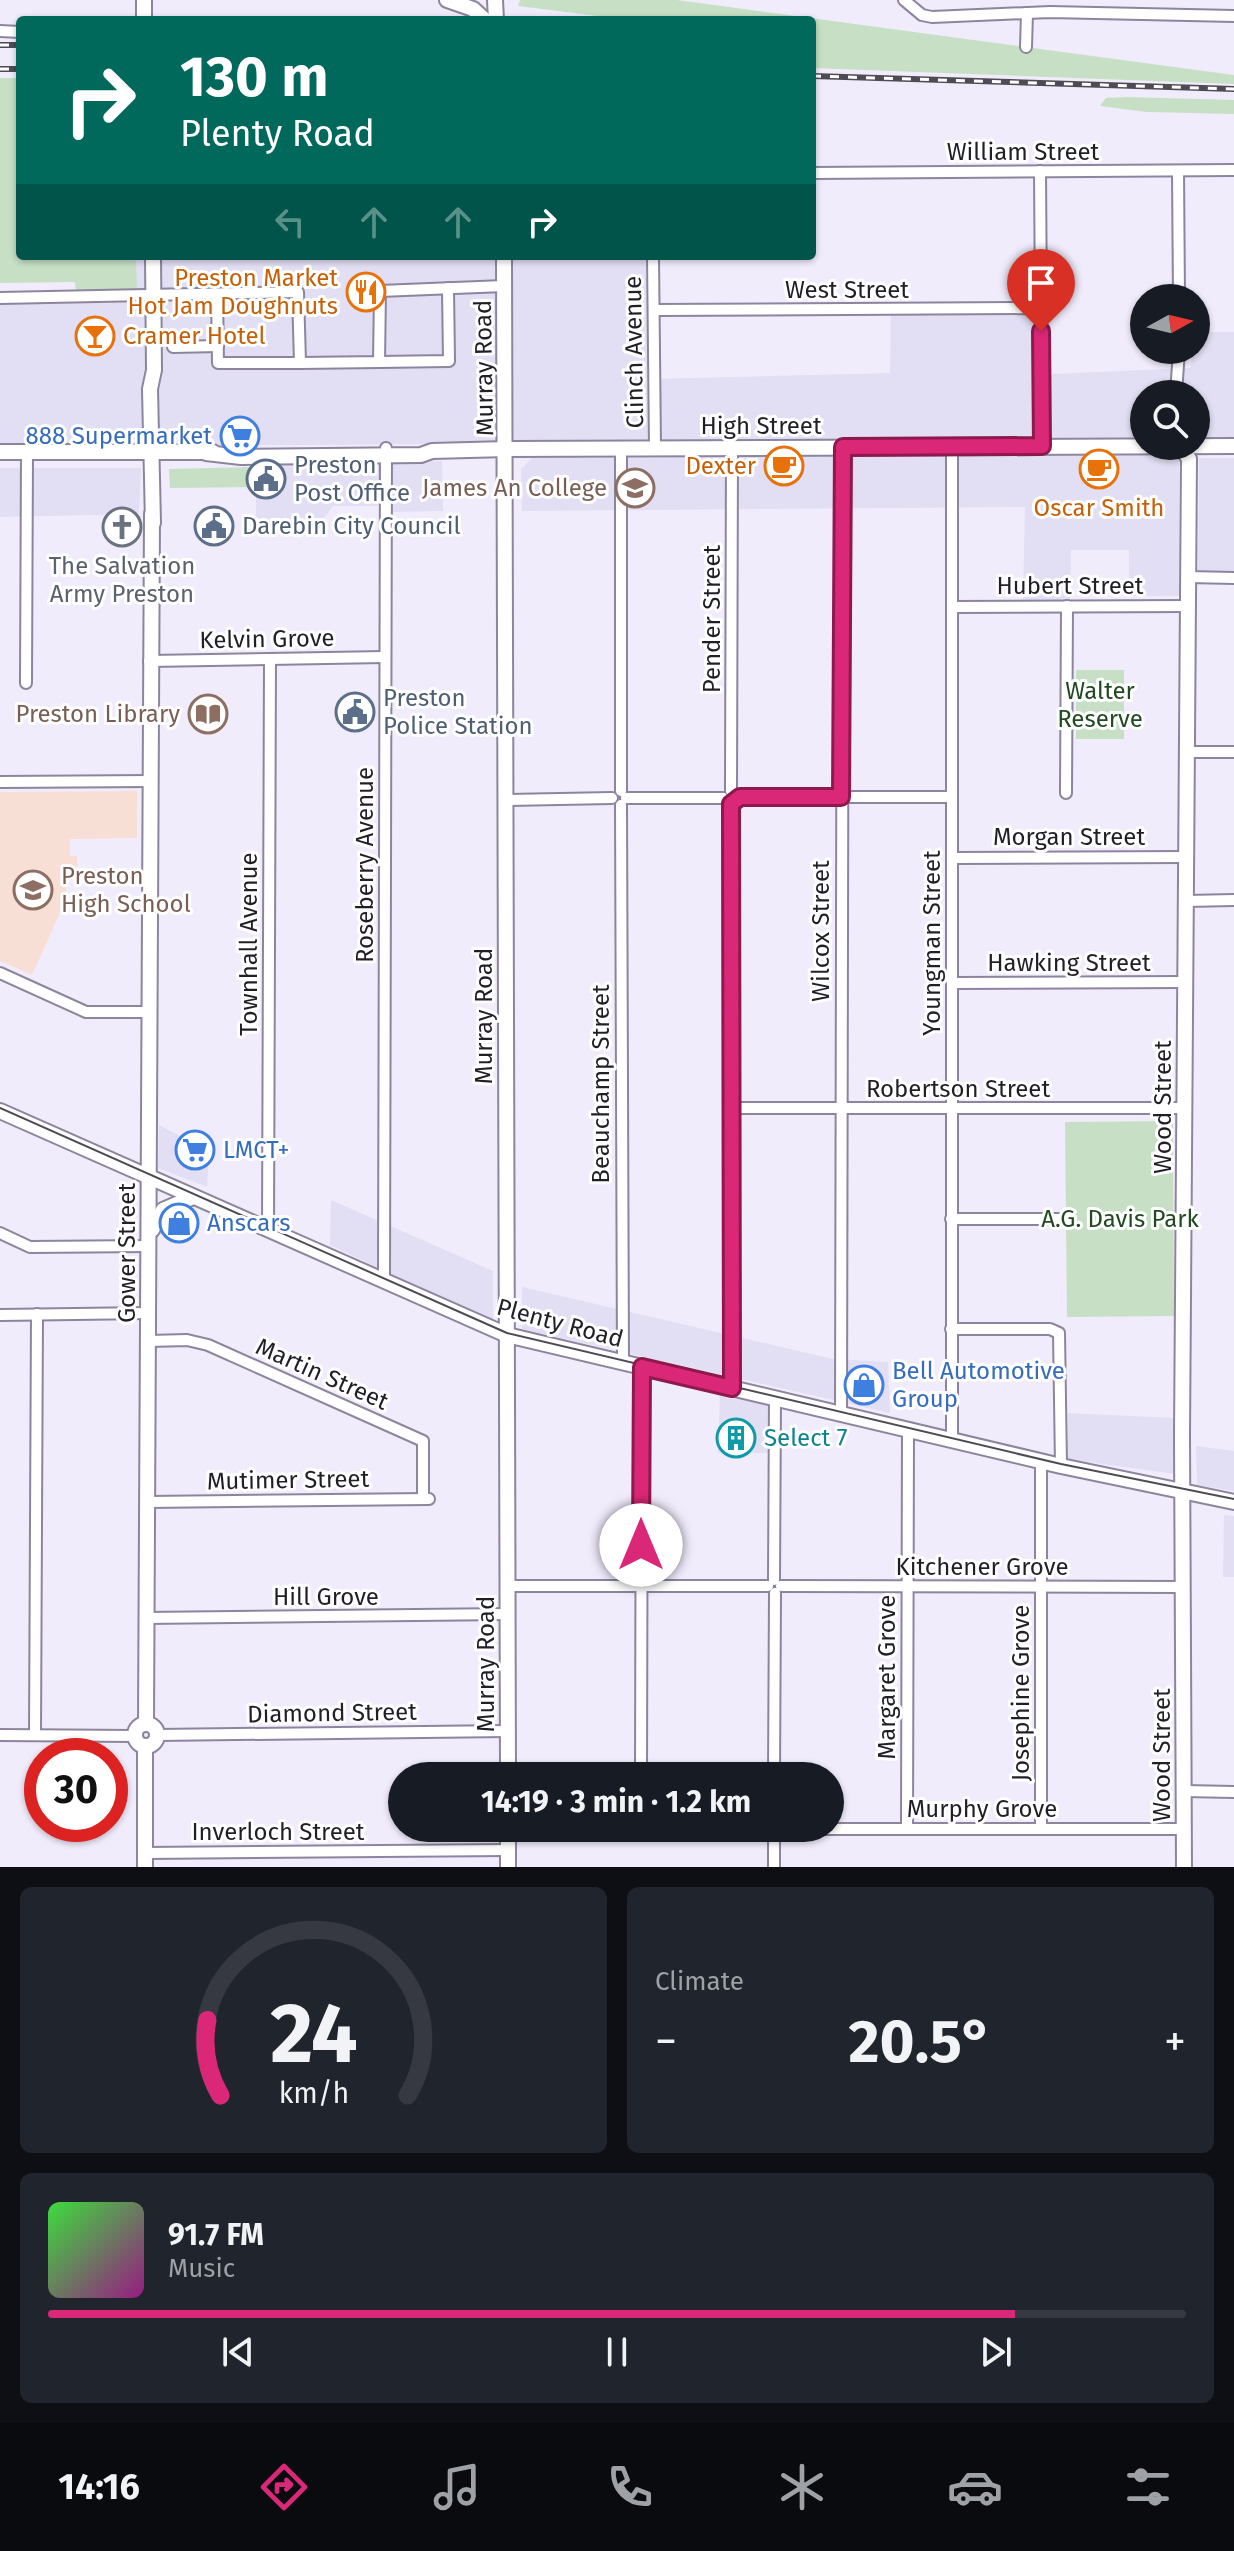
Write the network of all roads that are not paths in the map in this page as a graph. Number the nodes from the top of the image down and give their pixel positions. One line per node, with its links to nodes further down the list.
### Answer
1 (447, 0): 4 (main road)
2 (904, 0): 3 (street)
3 (1027, 13): 5 (street); 6 (street)
4 (481, 16)
5 (1234, 16)
6 (1026, 47)
7 (1234, 170): 9 (street, William Street)
8 (1040, 171): 9 (street, William Street); 10 (street, William Street); 21 (street)
9 (1178, 171): 15 (street)
10 (816, 173)
11 (144, 260): 19 (main road)
12 (152, 260): 19 (main road)
13 (504, 260): 16 (main road, Murray Road)
14 (653, 260): 22 (street, Clinch Avenue)
15 (1179, 284)
16 (504, 286): 17 (street); 35 (main road, Murray Road)
17 (448, 288): 25 (street); 25 (street)
18 (217, 294): 19 (street); 23 (street); 26 (street)
19 (148, 296): 20 (street); 39 (main road, Gower Street)
20 (0, 298)
21 (1041, 308): 22 (street, West Street); 27 (street)
22 (654, 310): 33 (street, Clinch Avenue)
23 (218, 346): 24 (street); 26 (street)
24 (173, 347)
25 (379, 362): 26 (street)
26 (300, 363)
27 (1042, 446): 28 (main road, High Street); 32 (main road, High Street)
28 (1130, 446)
29 (1210, 446): 30 (main road, High Street)
30 (1234, 446)
31 (843, 447): 32 (main road, High Street); 34 (main road, High Street); 58 (street, Wilcox Street)
32 (952, 447): 47 (street, Youngman Street)
33 (655, 448): 34 (main road, High Street); 36 (main road, High Street)
34 (732, 448): 57 (street, Pender Street)
35 (507, 449): 36 (main road, High Street); 38 (main road, High Street); 61 (main road, Murray Road)
36 (621, 449): 60 (street, Beauchamp Street)
37 (0, 452): 40 (main road, High Street)
38 (386, 452): 39 (main road, High Street); 48 (street, Roseberry Avenue)
39 (151, 454): 40 (main road, High Street); 50 (main road, Gower Street)
40 (27, 455): 41 (main road, High Street); 51 (street)
41 (0, 459)
42 (1189, 460): 43 (main road, Wood Street)
43 (1188, 577): 44 (street); 46 (main road, Wood Street)
44 (1234, 578)
45 (1067, 606): 46 (street, Hubert Street); 47 (street, Hubert Street); 56 (street)
46 (1188, 606): 52 (main road, Wood Street)
47 (952, 607): 59 (street, Youngman Street)
48 (385, 657): 49 (street, Kelvin Grove); 82 (street, Roseberry Avenue)
49 (270, 659): 50 (street, Kelvin Grove); 79 (street, Townhall Avenue)
50 (152, 661): 54 (main road, Gower Street)
51 (26, 683)
52 (1187, 752): 53 (street); 62 (main road, Wood Street)
53 (1234, 752)
54 (151, 781): 55 (street); 69 (main road, Gower Street)
55 (0, 782)
56 (1066, 793)
57 (731, 797): 58 (street); 60 (street); 70 (street, Pender Street)
58 (841, 797): 59 (street); 71 (street, Wilcox Street)
59 (951, 797): 63 (street, Youngman Street)
60 (620, 798): 61 (street); 89 (street, Beauchamp Street)
61 (507, 800): 87 (main road, Murray Road)
62 (1186, 857): 63 (street, Morgan Street); 65 (main road, Wood Street)
63 (952, 858): 68 (street, Youngman Street)
64 (1234, 900): 65 (street)
65 (1186, 901): 67 (main road, Wood Street)
66 (0, 973): 69 (street)
67 (1185, 982): 68 (street, Hawking Street); 72 (main road, Wood Street)
68 (952, 983): 73 (street, Youngman Street)
69 (150, 1012): 75 (main road, Gower Street)
70 (731, 1108): 71 (street, Robertson Street); 91 (street, Pender Street)
71 (841, 1108): 73 (street, Robertson Street); 93 (street, Wilcox Street)
72 (1185, 1108): 73 (street, Robertson Street); 98 (main road, Wood Street)
73 (951, 1109): 77 (street, Youngman Street)
74 (0, 1111): 75 (main road, Plenty Road)
75 (150, 1178): 76 (main road, Plenty Road); 81 (main road, Gower Street)
76 (193, 1197): 79 (main road, Plenty Road); 81 (main road)
77 (951, 1219): 78 (street); 86 (street, Youngman Street)
78 (1058, 1219)
79 (268, 1230): 82 (main road, Plenty Road)
80 (0, 1233): 81 (street)
81 (149, 1242): 83 (main road, Gower Street)
82 (384, 1282): 87 (main road, Plenty Road)
83 (149, 1313): 84 (street); 88 (main road, Gower Street)
84 (37, 1314): 85 (street); 113 (street)
85 (0, 1315)
86 (951, 1329): 95 (street, Youngman Street); 97 (street)
87 (507, 1335): 89 (main road, Plenty Road); 102 (main road, Murray Road)
88 (149, 1341): 99 (street, Martin Street); 100 (main road, Gower Street)
89 (623, 1363): 90 (main road, Plenty Road)
90 (642, 1367): 91 (main road, Plenty Road); 103 (street)
91 (732, 1388): 92 (main road, Plenty Road)
92 (775, 1399): 93 (main road, Plenty Road); 104 (street)
93 (841, 1414): 94 (main road, Plenty Road)
94 (908, 1430): 95 (main road, Plenty Road); 105 (street, Margaret Grove)
95 (952, 1440): 96 (main road, Plenty Road)
96 (1041, 1461): 97 (main road, Plenty Road); 106 (street, Josephine Grove)
97 (1061, 1466): 98 (main road, Plenty Road)
98 (1183, 1493): 101 (main road, Plenty Road); 107 (main road, Wood Street)
99 (426, 1498): 100 (street, Mutimer Street)
100 (147, 1502): 109 (main road, Gower Street)
101 (1234, 1502)
102 (508, 1586): 103 (street, Kitchener Grove); 108 (main road, Murray Road)
103 (641, 1586): 104 (street, Kitchener Grove); 116 (street)
104 (774, 1586): 105 (street, Kitchener Grove); 117 (street)
105 (908, 1587): 106 (street, Kitchener Grove); 122 (street, Margaret Grove)
106 (1041, 1587): 107 (street, Kitchener Grove); 120 (street, Josephine Grove)
107 (1183, 1587): 118 (main road, Wood Street)
108 (508, 1614): 109 (street, Hill Grove); 111 (main road, Murray Road)
109 (145, 1618): 110 (main road, Gower Street)
110 (152, 1730): 111 (street, Diamond Street); 114 (main road)
111 (508, 1731): 115 (main road, Murray Road)
112 (0, 1735): 113 (street)
113 (35, 1735): 114 (street)
114 (140, 1741): 127 (main road)
115 (508, 1762)
116 (641, 1762)
117 (774, 1762)
118 (1184, 1791): 119 (street); 123 (main road, Wood Street)
119 (1234, 1792)
120 (1041, 1828): 122 (street, Murphy Grove); 123 (street, Murphy Grove)
121 (844, 1829): 122 (street, Murphy Grove)
122 (907, 1829)
123 (1184, 1829): 130 (main road, Wood Street)
124 (508, 1842): 126 (main road)
125 (774, 1842): 129 (street)
126 (508, 1850): 127 (street, Inverloch Street); 128 (main road)
127 (145, 1860)
128 (508, 1867)
129 (774, 1867)
130 (1184, 1867)

